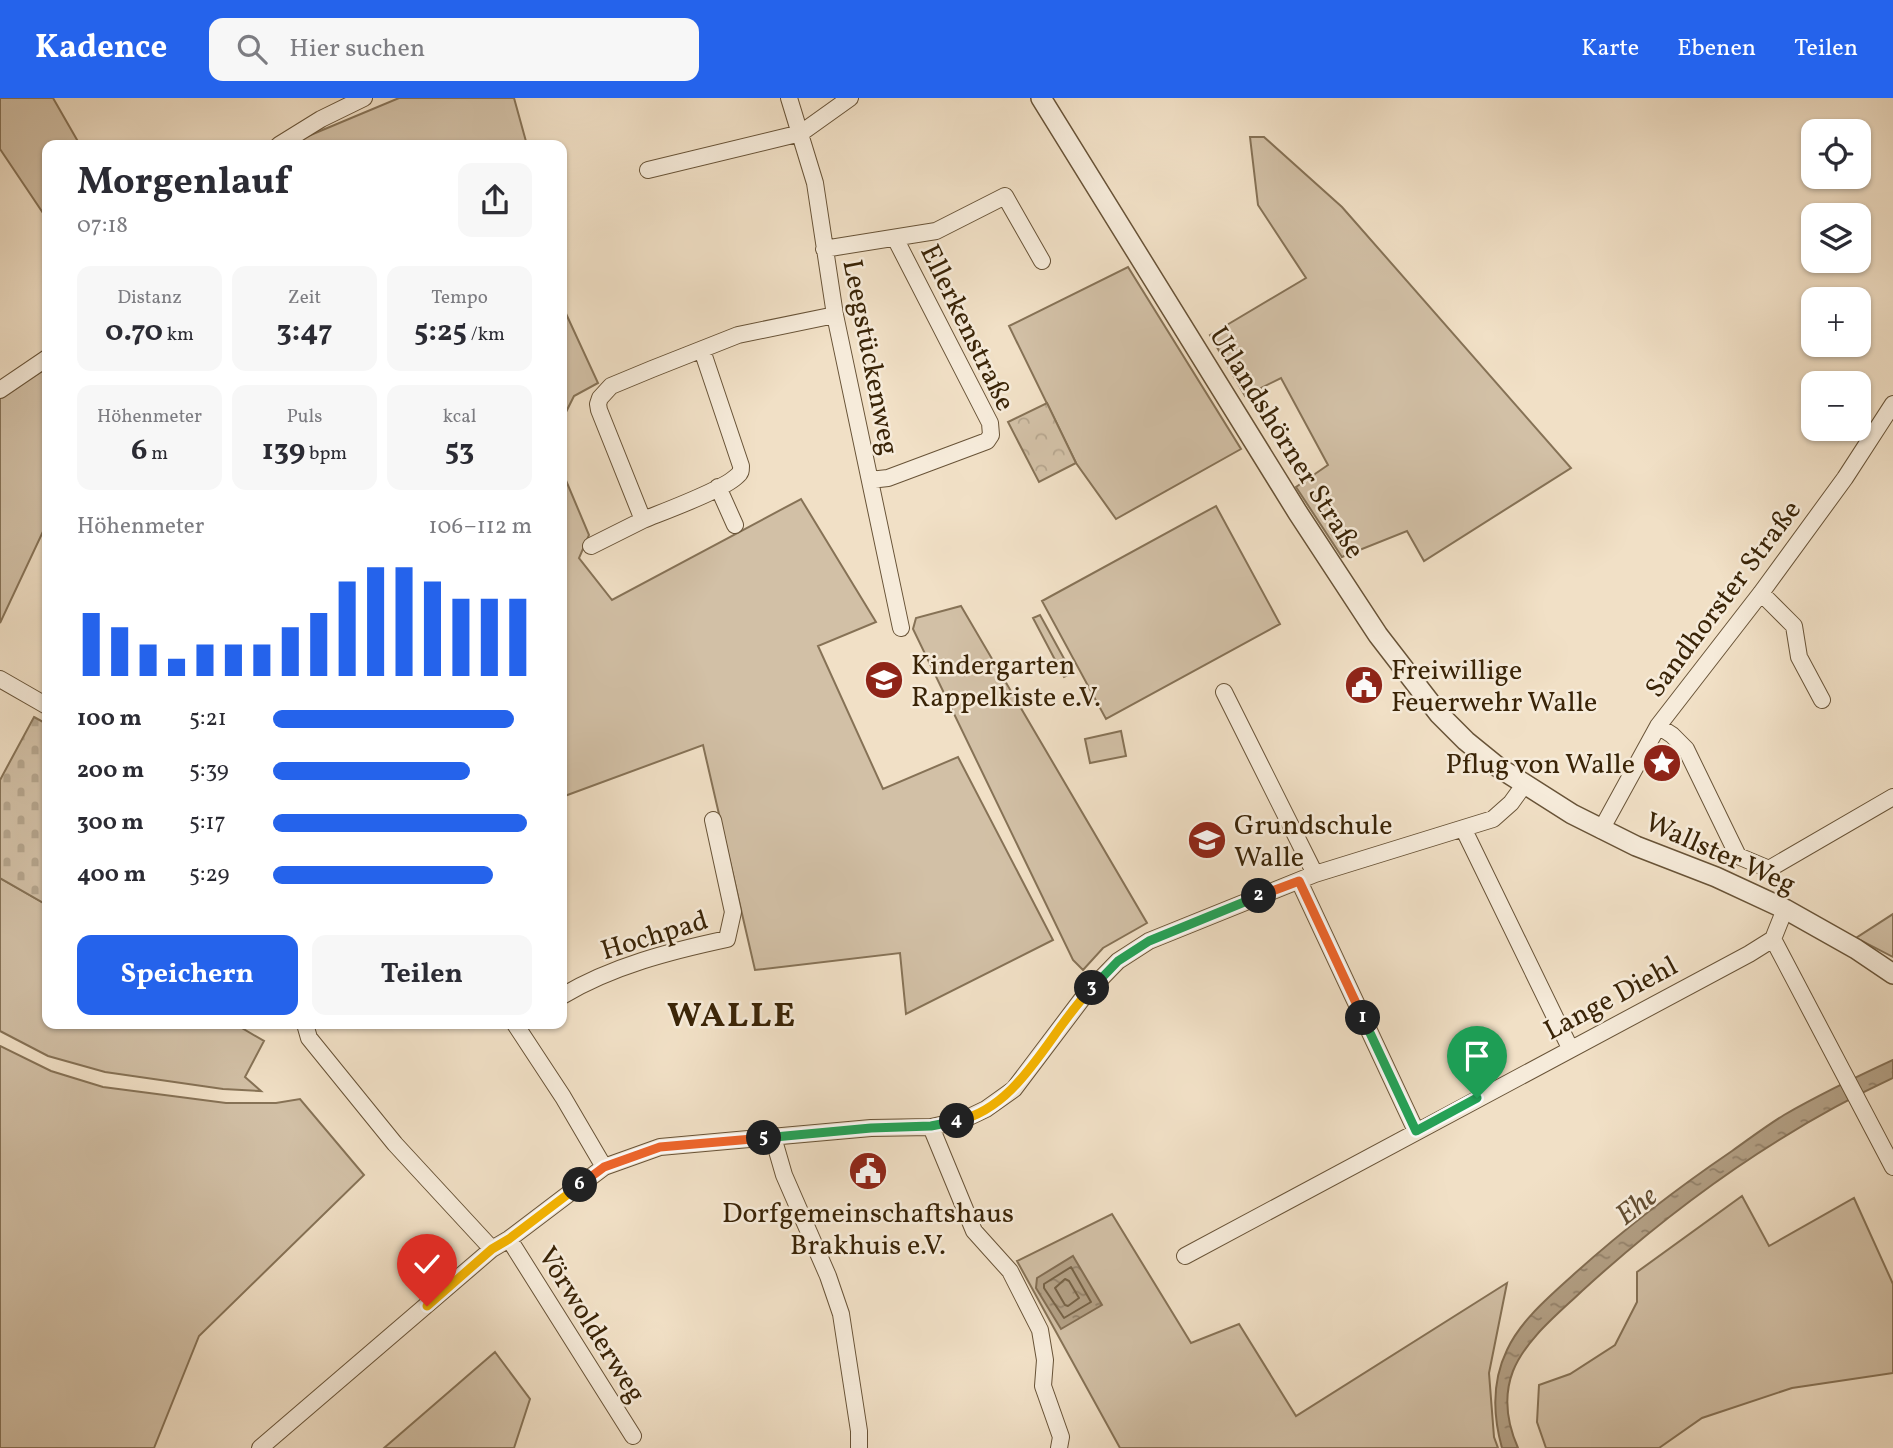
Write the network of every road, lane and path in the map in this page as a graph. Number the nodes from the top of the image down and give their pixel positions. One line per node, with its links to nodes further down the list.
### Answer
1 (364, 98): 6 (street)
2 (789, 98): 5 (street, Leegstückenweg)
3 (850, 98): 5 (street)
4 (1041, 98): 28 (street, Utlandshörner Straße)
5 (801, 133): 7 (street); 9 (street, Leegstückenweg)
6 (287, 140)
7 (649, 170)
8 (895, 238): 9 (street); 10 (street); 16 (street, Ellerkenstraße)
9 (824, 248): 11 (street, Leegstückenweg)
10 (1042, 261)
11 (835, 315): 12 (street); 16 (street, Leegstückenweg)
12 (702, 350): 17 (street); 18 (street)
13 (42, 361): 14 (street)
14 (0, 390)
15 (1893, 404): 21 (street, Sandhorster Straße)
16 (870, 480): 22 (street, Leegstückenweg)
17 (718, 487): 18 (street); 19 (street)
18 (643, 520): 20 (street)
19 (735, 525)
20 (591, 546)
21 (1761, 593): 25 (street); 27 (street, Sandhorster Straße)
22 (901, 628)
23 (0, 679): 26 (street)
24 (1224, 692): 33 (street)
25 (1822, 700)
26 (42, 703)
27 (1658, 726): 29 (street); 32 (street, Sandhorster Straße)
28 (1524, 785): 31 (street); 32 (street, Wallster Weg)
29 (1893, 797)
30 (713, 820): 38 (street, Hochpad)
31 (1464, 830): 33 (street); 41 (street)
32 (1601, 830): 35 (street, Wallster Weg)
33 (1315, 874): 34 (street)
34 (1299, 881): 42 (street); 43 (street)
35 (1785, 909): 36 (street); 37 (street, Wallster Weg)
36 (1773, 939): 41 (street, Lange Diehl); 46 (street)
37 (1893, 974)
38 (567, 993)
39 (306, 1029): 48 (street)
40 (518, 1029): 45 (street)
41 (1570, 1048): 43 (street, Lange Diehl)
42 (931, 1126): 44 (street); 53 (street)
43 (1416, 1131): 49 (street, Lange Diehl)
44 (773, 1137): 45 (street); 52 (street)
45 (604, 1167): 47 (street)
46 (1893, 1167)
47 (509, 1239): 48 (street); 50 (street, Vörwolderweg)
48 (492, 1249): 51 (street)
49 (1185, 1256)
50 (633, 1436)
51 (260, 1448)
52 (859, 1448)
53 (1059, 1448)

